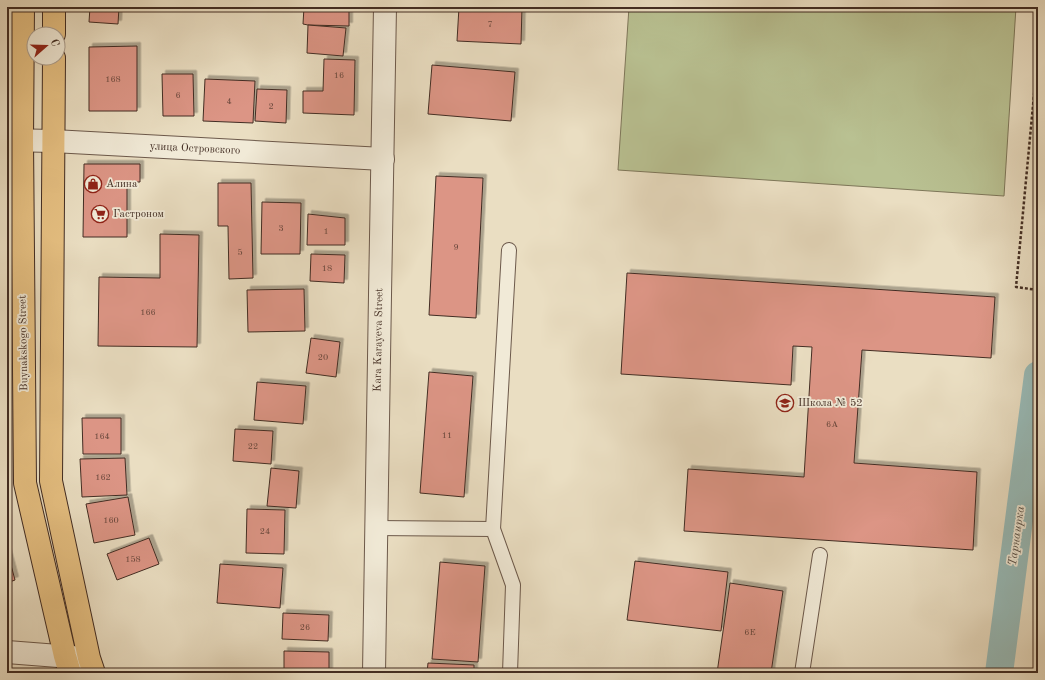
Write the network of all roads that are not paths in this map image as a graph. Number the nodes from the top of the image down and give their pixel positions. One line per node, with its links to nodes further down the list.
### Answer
1 (23, 7): 6 (main road, Buynakskogo Street)
2 (54, 7): 4 (main road)
3 (385, 7): 8 (street, Kara Karayeva Street)
4 (54, 26)
5 (54, 66): 7 (main road)
6 (14, 140): 7 (street, улица Островского); 14 (main road, Buynakskogo Street)
7 (53, 141): 8 (street, улица Островского); 15 (main road)
8 (383, 159): 10 (street, Kara Karayeva Street)
9 (509, 250): 11 (lane)
10 (375, 528): 11 (lane); 16 (street, Kara Karayeva Street)
11 (493, 528): 17 (lane)
12 (820, 555): 18 (lane)
13 (7, 652): 14 (street)
14 (67, 665): 15 (street)
15 (92, 666)
16 (374, 673)
17 (510, 673)
18 (802, 673)

